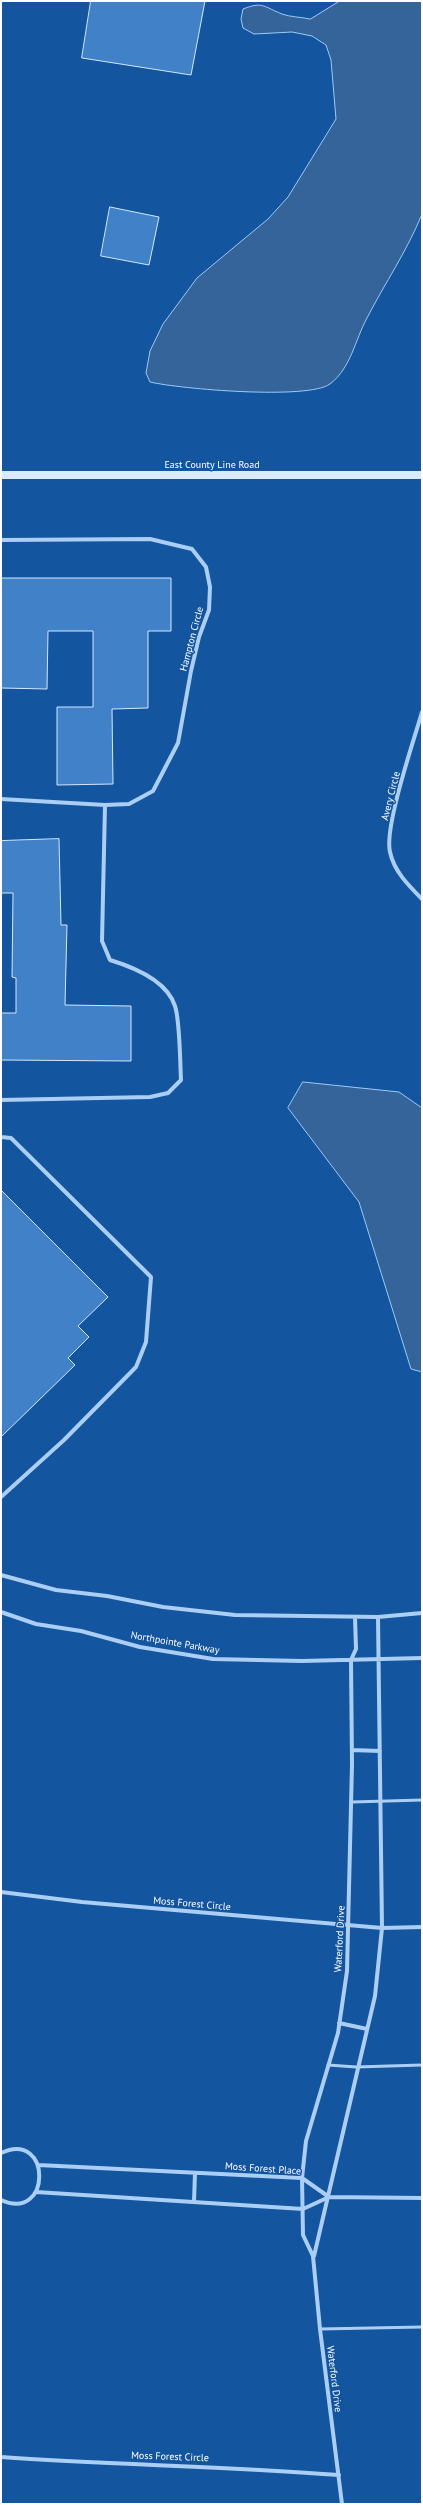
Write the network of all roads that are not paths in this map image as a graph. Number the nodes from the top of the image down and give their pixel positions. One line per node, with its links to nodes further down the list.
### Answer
1 (1, 475): 2 (main road, East County Line Road)
2 (422, 475)
3 (1, 540): 6 (street, Hampton Circle)
4 (422, 712): 7 (street, Avery Circle)
5 (1, 799): 6 (street, Hampton Circle)
6 (105, 805): 8 (street)
7 (422, 899)
8 (1, 1100)
9 (1, 1137): 10 (street)
10 (1, 1496)
11 (1, 1575): 14 (street)
12 (1, 1612): 18 (street, Northpointe Parkway)
13 (422, 1613): 15 (street)
14 (355, 1616): 15 (street); 18 (street, Waterford Drive)
15 (378, 1617): 17 (street, Waterford Drive)
16 (422, 1658): 17 (street, Northpointe Parkway)
17 (380, 1659): 18 (street, Northpointe Parkway); 20 (street, Waterford Drive)
18 (350, 1660): 19 (street, Waterford Drive)
19 (352, 1750): 20 (street); 22 (street, Waterford Drive)
20 (380, 1751): 23 (street, Waterford Drive)
21 (422, 1800): 23 (lane)
22 (352, 1802): 23 (lane); 25 (street, Waterford Drive)
23 (380, 1803): 27 (street, Waterford Drive)
24 (1, 1892): 25 (street, Moss Forest Circle)
25 (350, 1925): 27 (street, Moss Forest Circle); 28 (street, Waterford Drive)
26 (422, 1926): 27 (street, Moss Forest Circle)
27 (382, 1928): 29 (street, Waterford Drive)
28 (339, 2023): 29 (street); 30 (street, Waterford Drive)
29 (367, 2029): 32 (street, Waterford Drive)
30 (328, 2065): 32 (lane); 36 (street, Waterford Drive)
31 (422, 2065): 32 (lane)
32 (356, 2067): 38 (street, Waterford Drive)
33 (1, 2153): 34 (street)
34 (38, 2164): 35 (street, Moss Forest Place); 37 (street)
35 (195, 2172): 36 (street, Moss Forest Place); 41 (street)
36 (302, 2178): 38 (street, Moss Forest Place); 42 (street, Waterford Drive)
37 (36, 2192): 40 (street); 41 (street)
38 (329, 2197): 39 (street); 42 (street); 43 (street, Waterford Drive)
39 (422, 2198)
40 (1, 2200)
41 (194, 2202): 42 (street)
42 (303, 2209): 43 (street, Waterford Drive)
43 (313, 2256): 45 (street, Waterford Drive)
44 (422, 2327): 45 (lane)
45 (320, 2329): 47 (street, Waterford Drive)
46 (1, 2457): 47 (street, Moss Forest Circle)
47 (339, 2475): 48 (street, Waterford Drive)
48 (342, 2504)

